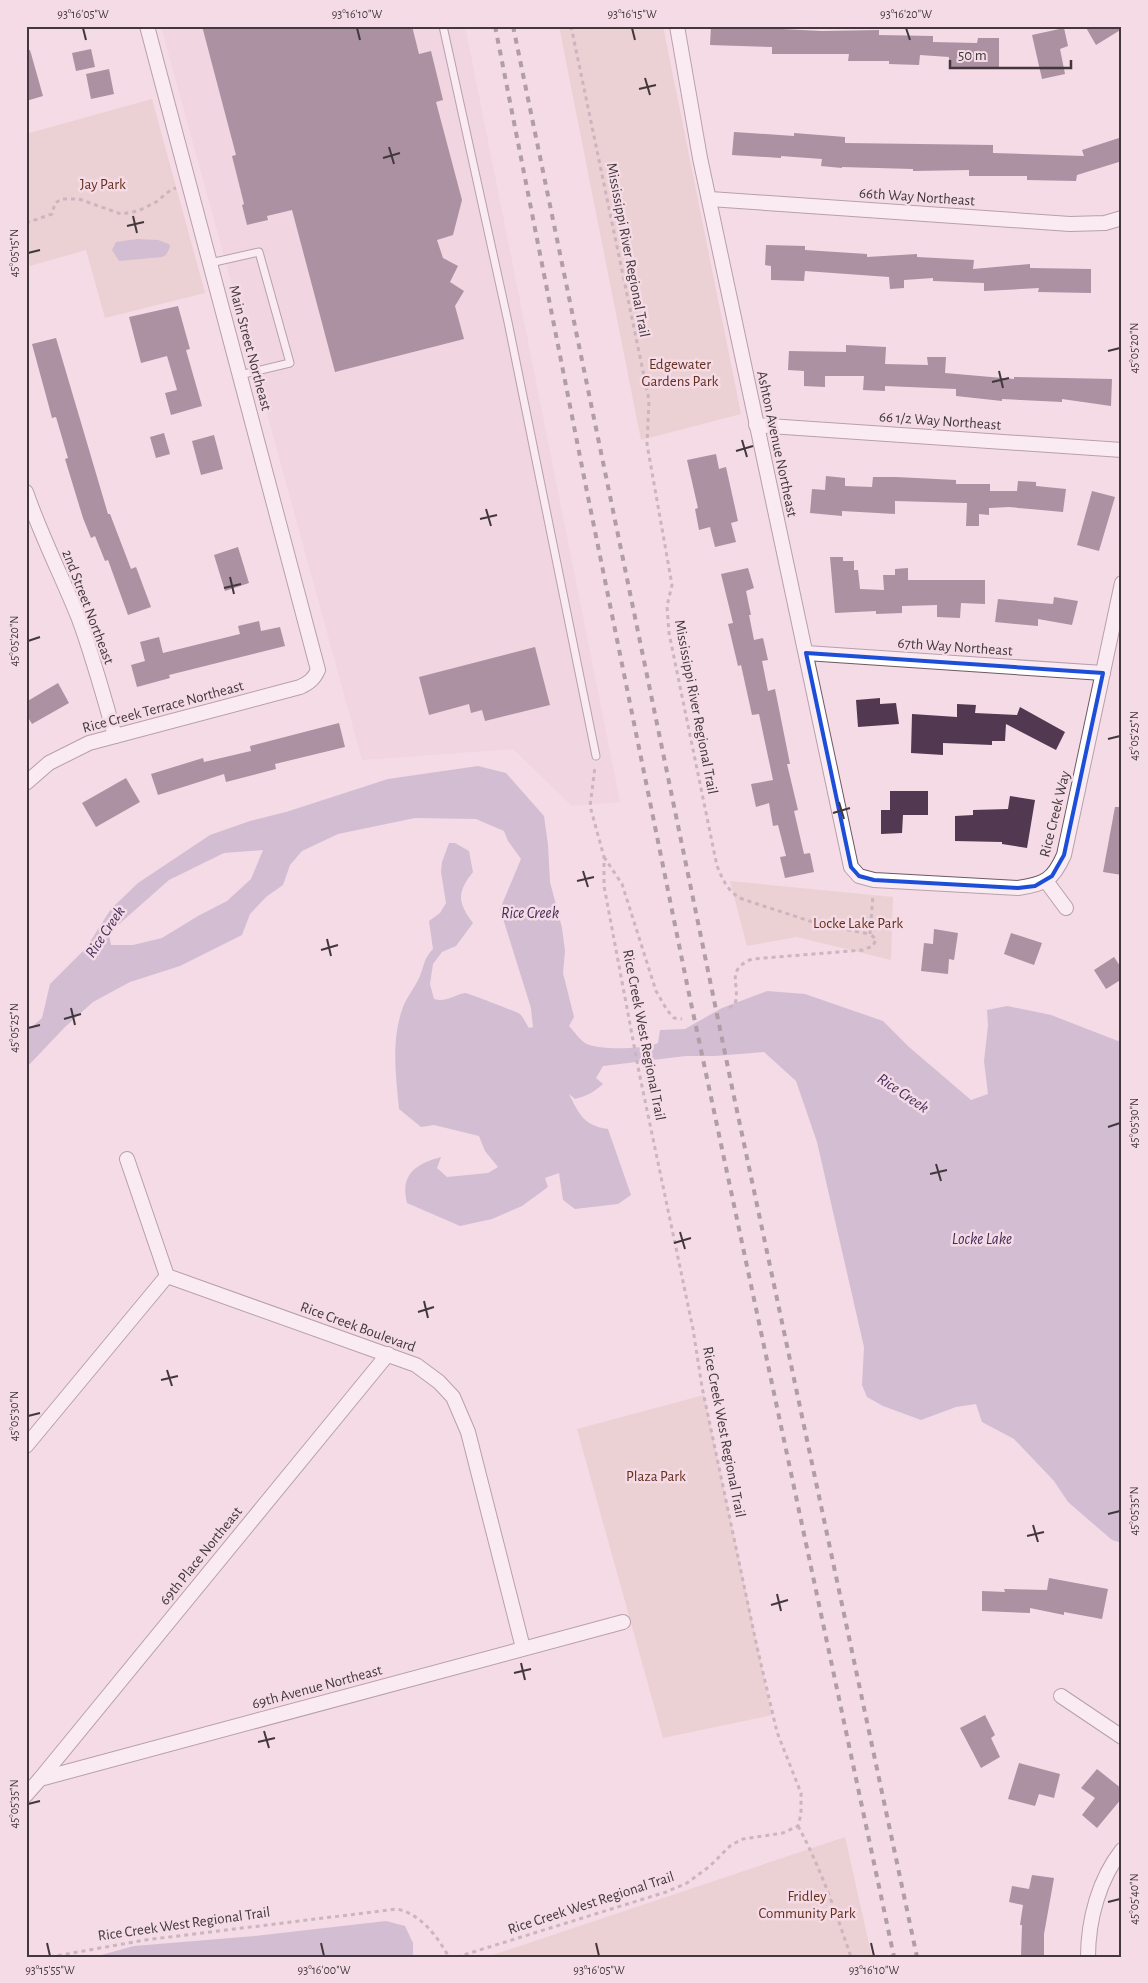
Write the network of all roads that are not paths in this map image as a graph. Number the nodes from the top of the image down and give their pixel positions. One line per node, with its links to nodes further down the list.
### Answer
1 (147, 26): 6 (street, Main Street Northeast)
2 (443, 26): 16 (lane)
3 (677, 26): 4 (street, Ashton Avenue Northeast)
4 (710, 199): 5 (street, 66th Way Northeast); 8 (street, Ashton Avenue Northeast)
5 (1122, 218)
6 (210, 263): 7 (street, Main Street Northeast); 7 (lane)
7 (240, 375): 14 (street, Main Street Northeast)
8 (756, 425): 9 (street, 66 1/2 Way Northeast); 12 (street, Ashton Avenue Northeast)
9 (1122, 450)
10 (26, 492): 15 (street, 2nd Street Northeast)
11 (1122, 583): 13 (street, Rice Creek Way)
12 (806, 654): 13 (street, 67th Way Northeast); 18 (street, Ashton Avenue Northeast)
13 (1103, 673): 18 (street, Rice Creek Way)
14 (315, 677): 15 (street, Rice Creek Terrace Northeast)
15 (116, 736): 17 (street, Rice Creek Terrace Northeast)
16 (596, 756)
17 (26, 784)
18 (1046, 881): 19 (street)
19 (1066, 908)
20 (127, 1159): 21 (street)
21 (167, 1276): 22 (street, Rice Creek Boulevard); 23 (street)
22 (388, 1354): 25 (street, Rice Creek Boulevard); 28 (street, 69th Place Northeast)
23 (26, 1446)
24 (623, 1622): 25 (street, 69th Avenue Northeast)
25 (523, 1648): 28 (street, 69th Avenue Northeast)
26 (1061, 1696): 27 (street)
27 (1122, 1737)
28 (40, 1779): 29 (street)
29 (26, 1795)
30 (1122, 1850): 31 (street)
31 (1088, 1957)

